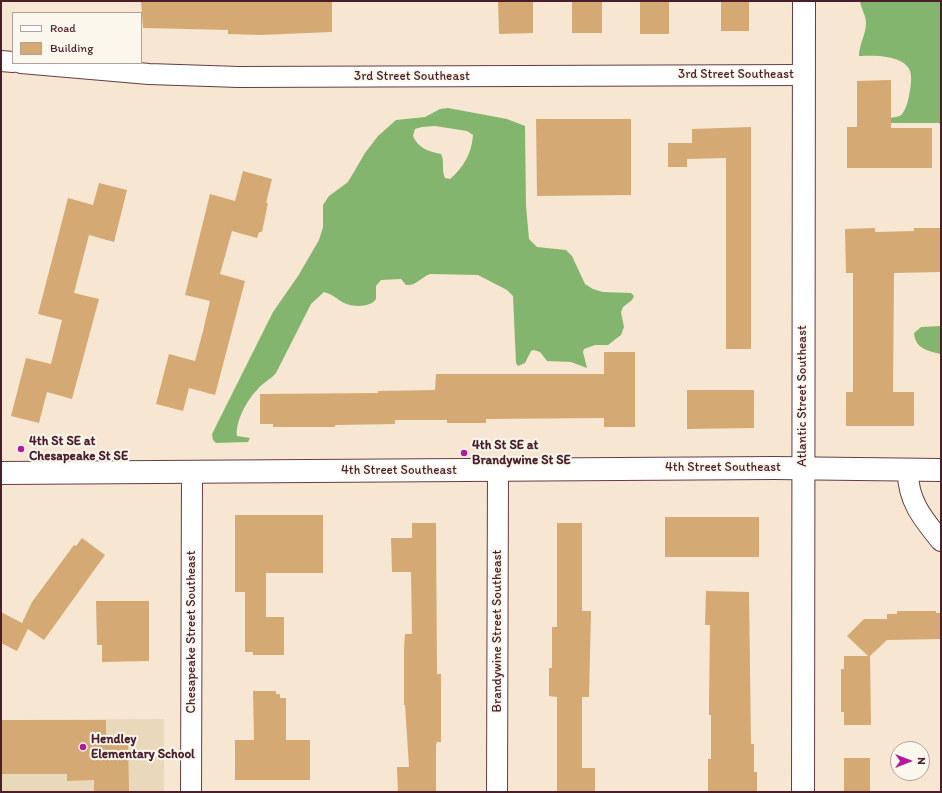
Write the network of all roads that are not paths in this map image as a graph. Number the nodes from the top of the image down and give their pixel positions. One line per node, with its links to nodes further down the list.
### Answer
1 (804, 1): 5 (street, Atlantic Street Southeast)
2 (1, 61): 3 (street)
3 (12, 62)
4 (33, 64): 5 (street, 3rd Street Southeast)
5 (803, 75): 6 (street, Atlantic Street Southeast)
6 (803, 468): 7 (street, 4th Street Southeast); 8 (street, 4th Street Southeast); 15 (street, Atlantic Street Southeast)
7 (498, 470): 10 (street, 4th Street Southeast); 14 (street, Brandywine Street Southeast)
8 (908, 470): 9 (street, 4th Street Southeast); 12 (street)
9 (941, 470)
10 (192, 472): 11 (street, 4th Street Southeast); 13 (street, Chesapeake Street Southeast)
11 (1, 473)
12 (941, 541)
13 (191, 792)
14 (497, 792)
15 (803, 792)

